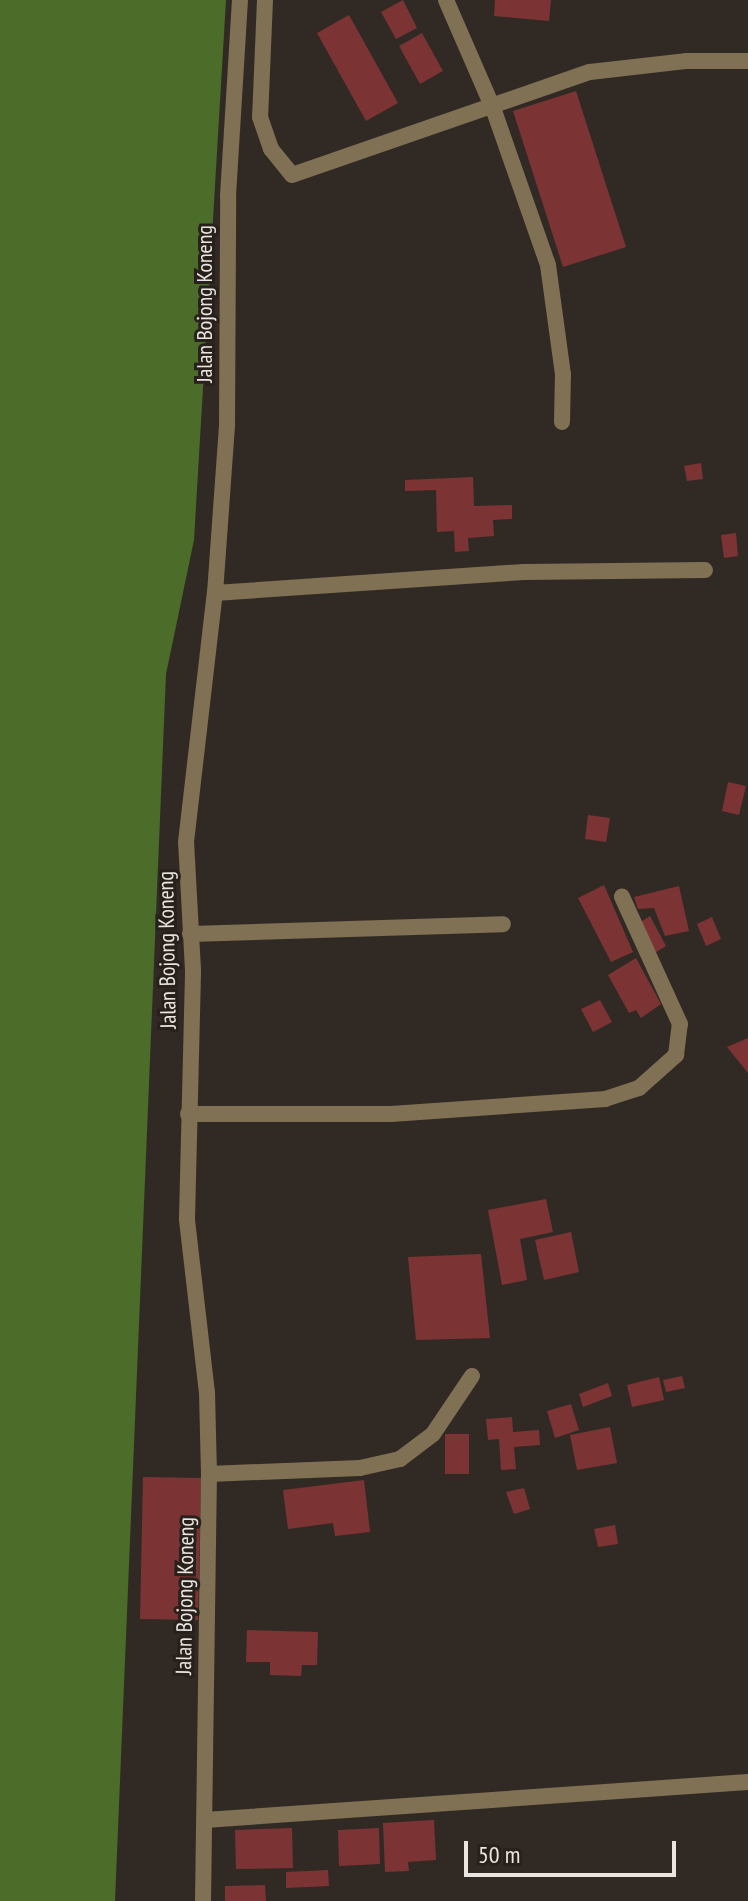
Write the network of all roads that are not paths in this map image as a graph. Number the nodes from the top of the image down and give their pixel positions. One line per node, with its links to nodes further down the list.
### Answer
1 (240, 0): 8 (street, Jalan Bojong Koneng)
2 (265, 0): 5 (street)
3 (446, 0): 5 (street)
4 (748, 61): 5 (street)
5 (493, 108): 6 (street)
6 (562, 422)
7 (705, 570): 8 (street)
8 (215, 593): 11 (street, Jalan Bojong Koneng)
9 (622, 897): 12 (street)
10 (503, 924): 11 (street)
11 (190, 934): 12 (street, Jalan Bojong Koneng)
12 (188, 1114): 14 (street, Jalan Bojong Koneng)
13 (472, 1376): 14 (street)
14 (209, 1474): 16 (street, Jalan Bojong Koneng)
15 (748, 1782): 16 (street)
16 (205, 1820): 17 (street, Jalan Bojong Koneng)
17 (203, 1901)

